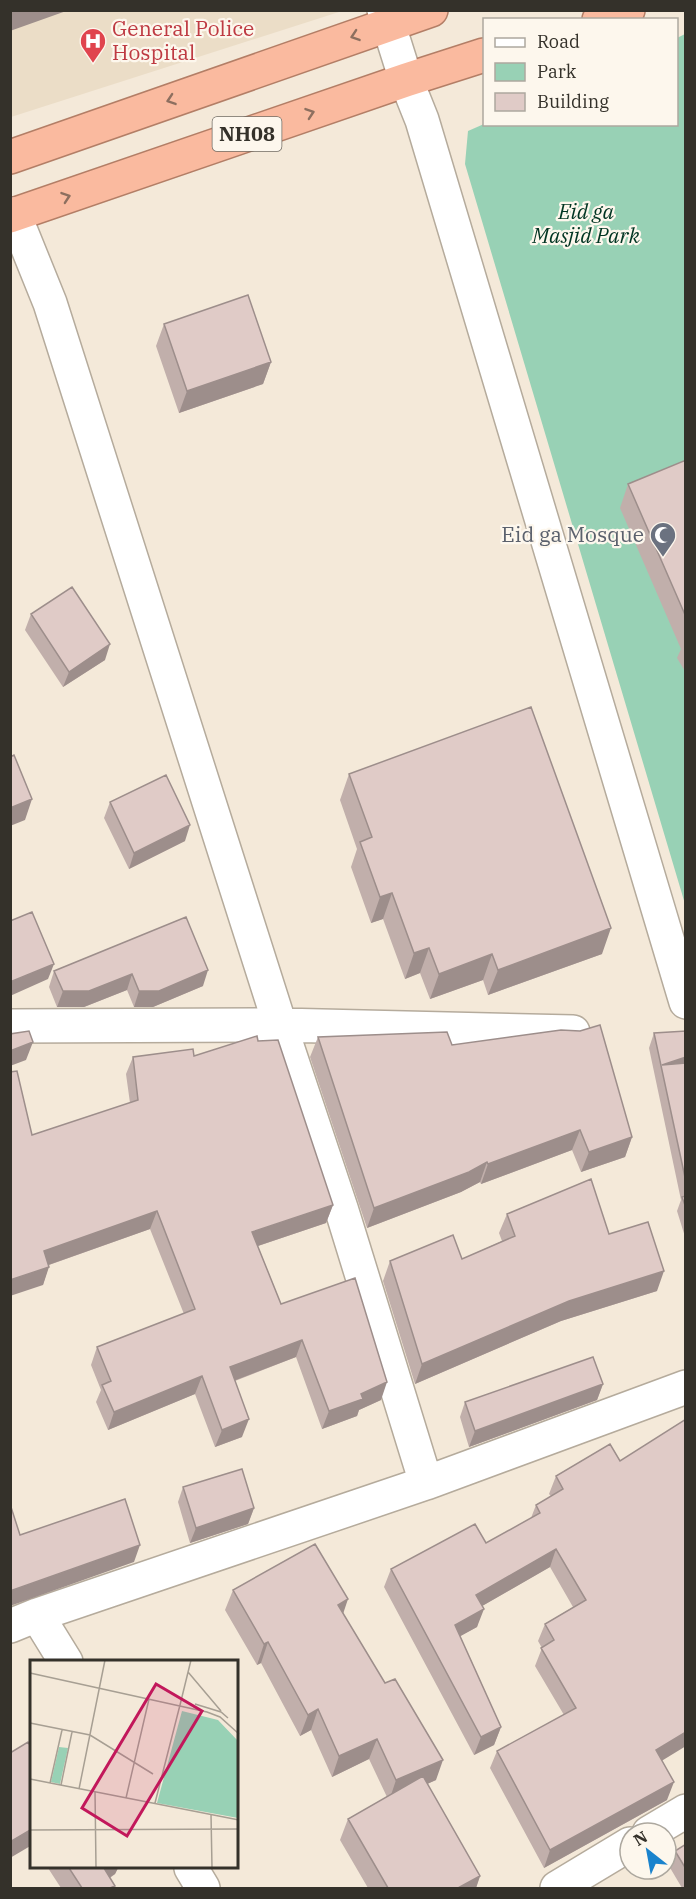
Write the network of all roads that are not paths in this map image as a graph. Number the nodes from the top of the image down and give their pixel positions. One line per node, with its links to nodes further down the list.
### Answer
1 (431, 10): 3 (highway, NH08)
2 (628, 10): 4 (highway)
3 (386, 17): 6 (street); 7 (highway, NH08, one-way to 7)
4 (605, 18)
5 (483, 55): 6 (highway, NH08)
6 (406, 80): 8 (highway, NH08, one-way to 6); 9 (street)
7 (10, 157)
8 (12, 215): 10 (street)
9 (686, 1002)
10 (280, 1025): 11 (street); 12 (street); 14 (street)
11 (10, 1026)
12 (573, 1032)
13 (686, 1387): 14 (street)
14 (426, 1483): 15 (street)
15 (24, 1620): 16 (street)
16 (64, 1660)
17 (686, 1811): 18 (street)
18 (669, 1821)
19 (618, 1851): 22 (street)
20 (192, 1869): 21 (street)
21 (203, 1888)
22 (557, 1888)

